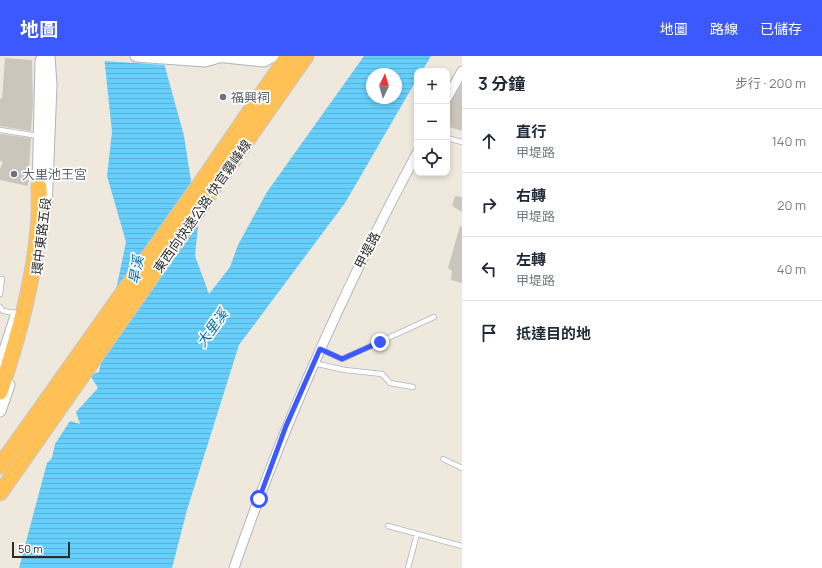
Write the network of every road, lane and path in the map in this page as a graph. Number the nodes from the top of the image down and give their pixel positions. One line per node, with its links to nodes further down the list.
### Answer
1 (44, 56): 11 (street, 環中東路五段)
2 (49, 56): 26 (street, 環中東路五段)
3 (136, 56): 4 (street)
4 (218, 56): 7 (street)
5 (288, 56): 28 (highway, 東西向快速公路 快官霧峰線)
6 (306, 56): 30 (highway, 東西向快速公路 快官霧峰線)
7 (271, 57)
8 (462, 71): 9 (street)
9 (450, 93)
10 (0, 130): 11 (lane)
11 (41, 136): 15 (street, 環中東路五段)
12 (450, 139): 13 (lane)
13 (462, 142)
14 (414, 159): 21 (street, 甲堤路)
15 (39, 187): 19 (highway)
16 (0, 279): 17 (lane)
17 (0, 294)
18 (0, 307): 19 (lane)
19 (19, 313): 23 (street); 25 (highway)
20 (434, 317): 21 (lane)
21 (320, 349): 22 (street, 甲堤路)
22 (313, 363): 24 (lane); 34 (street, 甲堤路)
23 (0, 365)
24 (413, 387)
25 (0, 392)
26 (0, 411)
27 (443, 459): 29 (lane)
28 (0, 466)
29 (462, 468)
30 (0, 493)
31 (388, 526): 32 (lane)
32 (418, 534): 33 (lane); 35 (lane)
33 (462, 546)
34 (234, 568)
35 (408, 568)

